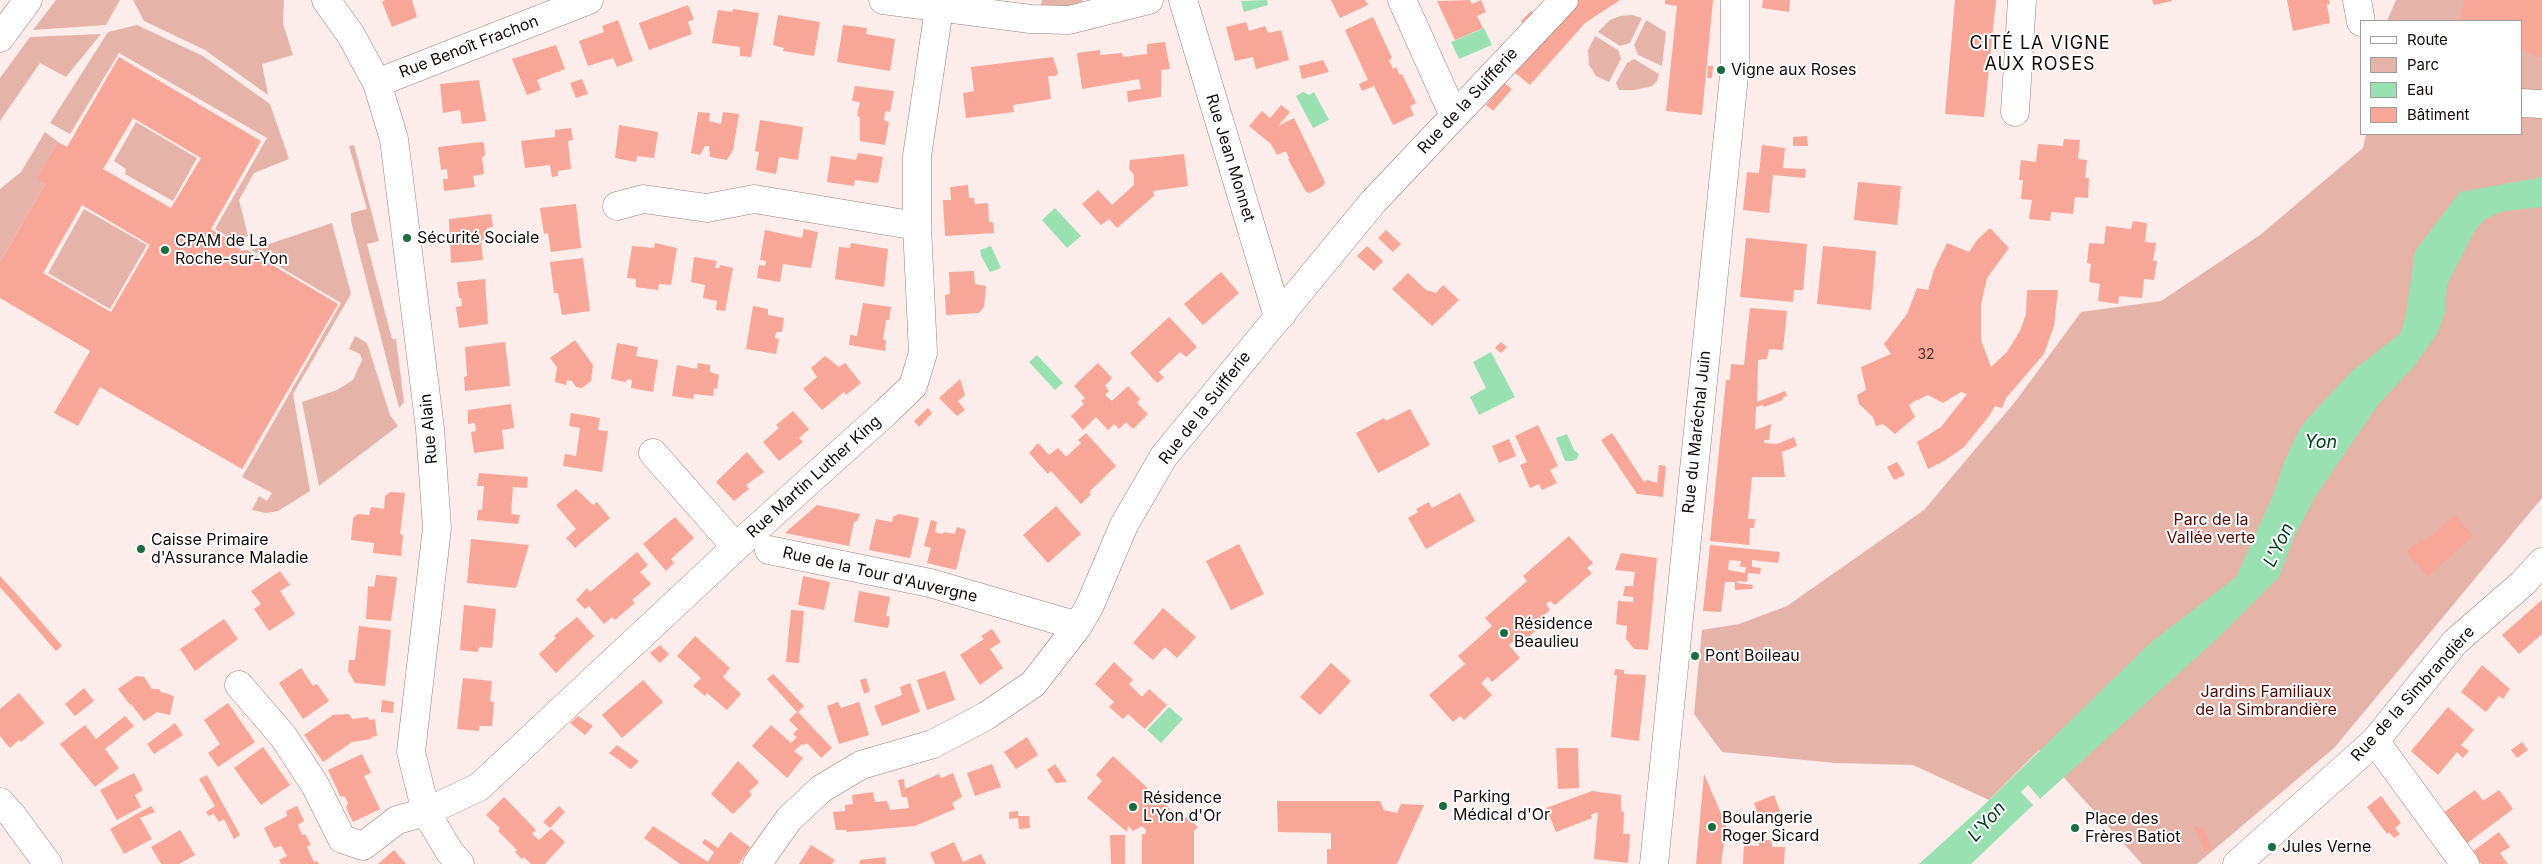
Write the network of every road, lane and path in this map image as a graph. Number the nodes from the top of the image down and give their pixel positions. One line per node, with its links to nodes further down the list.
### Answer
1 (28, 0): 12 (street)
2 (326, 0): 13 (street, Rue Alain)
3 (589, 0): 13 (street, Rue Benoît Frachon)
4 (883, 0): 11 (street)
5 (1149, 0): 11 (street)
6 (1183, 0): 20 (street, Rue Jean Monnet)
7 (1402, 0): 17 (street)
8 (1564, 0): 17 (street, Rue de la Suifferie)
9 (1735, 0): 33 (street, Rue du Maréchal Juin)
10 (2022, 0): 16 (street)
11 (939, 9): 19 (street, Rue Martin Luther King)
12 (0, 38)
13 (377, 83): 29 (street, Rue Alain)
14 (2522, 103): 15 (street)
15 (2542, 104)
16 (2015, 112)
17 (1454, 116): 20 (street, Rue de la Suifferie)
18 (617, 206): 19 (street)
19 (917, 226): 22 (street, Rue Martin Luther King)
20 (1282, 314): 25 (street, Rue de la Suifferie)
21 (654, 453): 22 (street)
22 (736, 547): 29 (street, Rue Martin Luther King)
23 (769, 550): 25 (street, Rue de la Tour d'Auvergne)
24 (2542, 562): 27 (street, Rue de la Simbrandière)
25 (1078, 626): 32 (street, Rue de la Suifferie)
26 (239, 685): 29 (street, Rue Martin Luther King)
27 (2375, 741): 34 (street, Rue de la Simbrandière); 35 (street)
28 (0, 802): 30 (street)
29 (426, 812): 31 (street, Rue Alain)
30 (48, 864)
31 (460, 864)
32 (758, 864)
33 (1654, 864)
34 (2237, 864)
35 (2465, 864)

